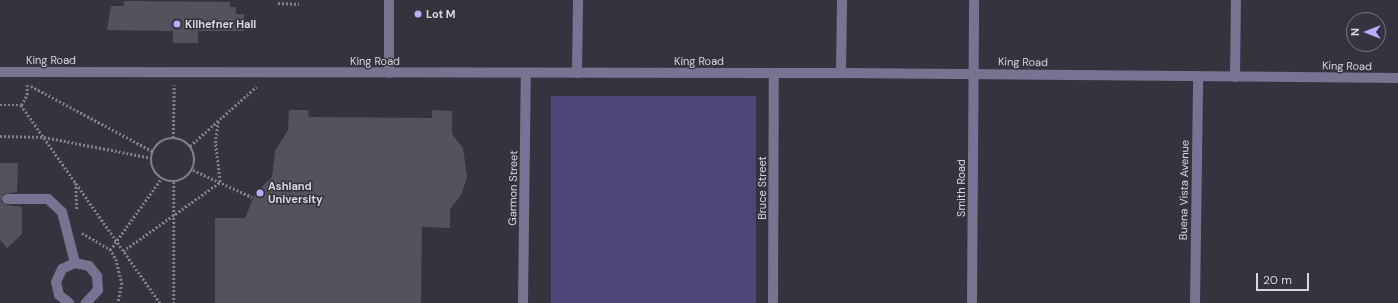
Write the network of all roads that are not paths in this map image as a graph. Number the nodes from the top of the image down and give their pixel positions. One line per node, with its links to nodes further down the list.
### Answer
1 (388, 0): 7 (street)
2 (578, 0): 9 (street)
3 (842, 0): 11 (street)
4 (974, 0): 12 (street, Smith Road)
5 (1236, 0): 14 (street)
6 (0, 72): 7 (street, King Road)
7 (389, 73): 8 (street, King Road)
8 (526, 73): 9 (street, King Road); 20 (street, Garmon Street)
9 (578, 73): 10 (street, King Road)
10 (774, 73): 11 (street, King Road); 21 (street, Bruce Street)
11 (841, 73): 12 (street, King Road)
12 (974, 74): 13 (street, King Road); 22 (street, Smith Road)
13 (1198, 77): 14 (street, King Road); 23 (street, Buena Vista Avenue)
14 (1235, 77): 15 (street, King Road)
15 (1398, 78)
16 (6, 199): 17 (street)
17 (75, 263): 18 (street); 19 (street)
18 (62, 301)
19 (86, 303)
20 (524, 303)
21 (773, 303)
22 (972, 303)
23 (1195, 303)

